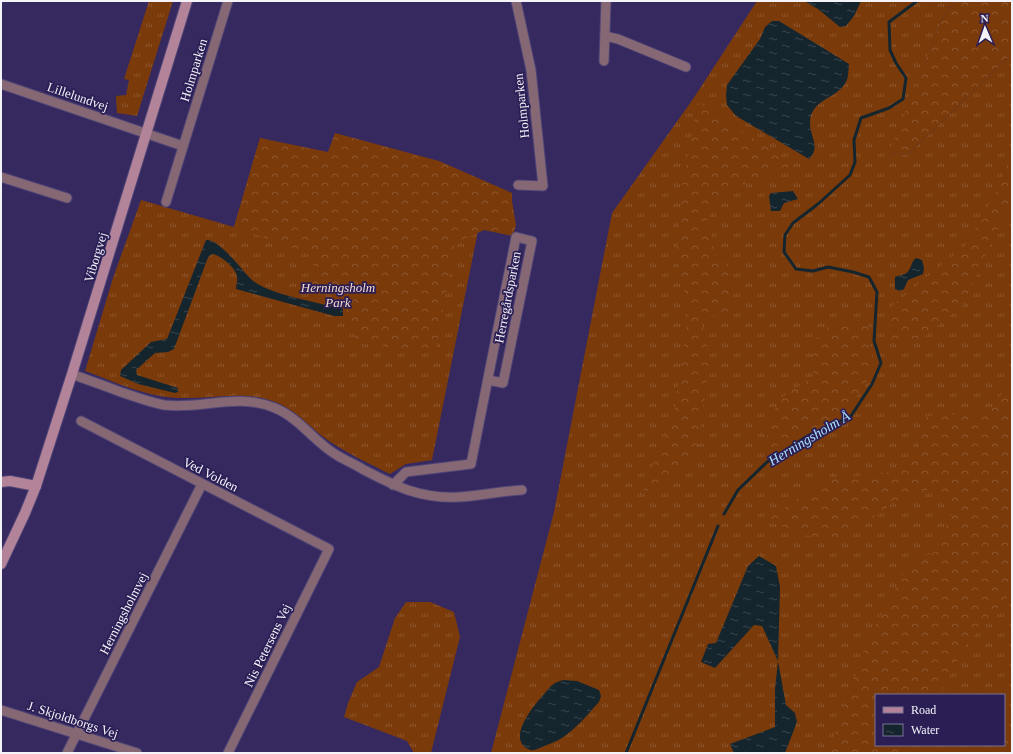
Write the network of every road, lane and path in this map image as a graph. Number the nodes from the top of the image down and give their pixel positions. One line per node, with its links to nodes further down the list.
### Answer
1 (187, 1): 9 (street, Viborgvej)
2 (228, 1): 10 (street, Holmparken)
3 (516, 1): 12 (street, Holmparken)
4 (606, 1): 5 (street)
5 (605, 36): 6 (street); 7 (street)
6 (604, 61)
7 (686, 68)
8 (1, 84): 9 (street, Lillelundvej)
9 (146, 133): 10 (street); 15 (street, Viborgvej)
10 (183, 146): 14 (street, Holmparken)
11 (1, 178): 13 (street)
12 (518, 185)
13 (67, 198)
14 (166, 202)
15 (72, 374): 20 (street); 21 (street, Viborgvej)
16 (488, 380): 16 (street, Herregårdsparken); 20 (street, Herregårdsparken)
17 (81, 421): 19 (street, Ved Volden)
18 (1, 482): 21 (street)
19 (202, 484): 23 (street, Ved Volden); 26 (street, Herningsholmvej)
20 (394, 485): 22 (street)
21 (36, 486): 24 (street, Viborgvej)
22 (522, 490)
23 (329, 549): 29 (street, Nis Petersens Vej)
24 (1, 564)
25 (1, 710): 26 (street, J. Skjoldborgs Vej)
26 (76, 735): 27 (street, Herningsholmvej); 28 (street, J. Skjoldborgs Vej)
27 (67, 753)
28 (137, 753)
29 (228, 753)

